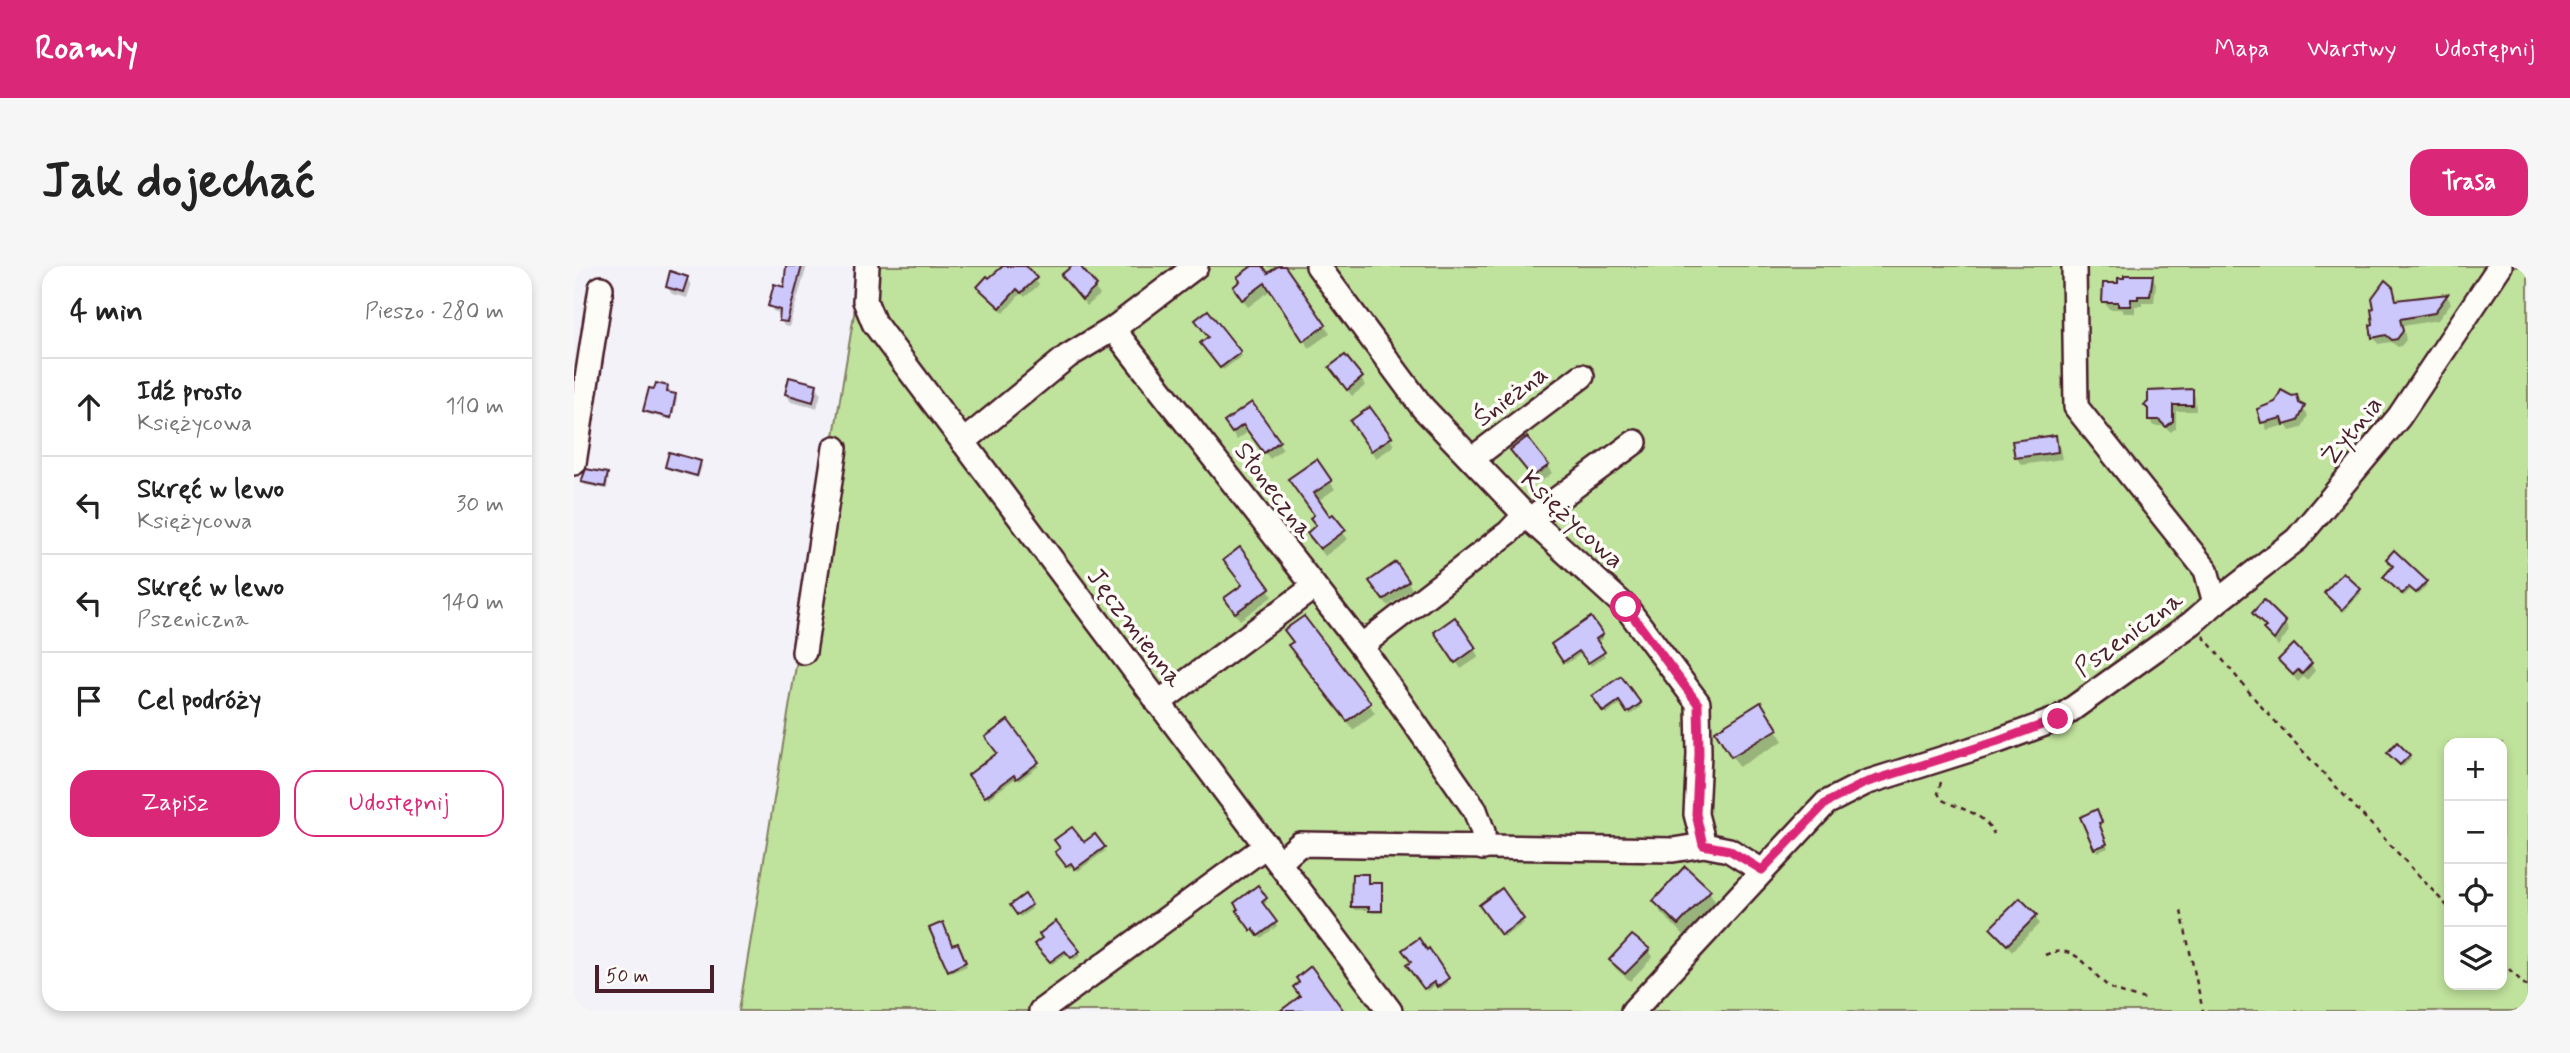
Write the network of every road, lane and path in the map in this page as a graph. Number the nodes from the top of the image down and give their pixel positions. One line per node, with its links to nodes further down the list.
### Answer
1 (867, 266): 9 (street, Jęczmienna)
2 (1196, 266): 7 (street)
3 (1318, 266): 12 (street, Księżycowa)
4 (2074, 266): 16 (street, Pszeniczna)
5 (2500, 266): 16 (street, Żytnia)
6 (601, 288): 13 (street)
7 (1113, 329): 9 (street); 15 (street, Słoneczna)
8 (1582, 376): 12 (street, Śnieżna)
9 (963, 442): 20 (street, Jęczmienna)
10 (1635, 442): 14 (street)
11 (835, 448): 19 (street)
12 (1472, 459): 14 (street, Księżycowa)
13 (574, 463)
14 (1527, 517): 18 (street); 23 (street, Księżycowa)
15 (1314, 587): 18 (street, Słoneczna); 20 (street)
16 (2215, 603): 17 (street, Pszeniczna)
17 (2192, 622): 26 (street, Pszeniczna); 27 (path)
18 (1361, 646): 24 (street, Słoneczna)
19 (804, 652)
20 (1158, 703): 25 (street, Jęczmienna)
21 (1941, 782): 22 (path)
22 (1994, 834)
23 (1703, 845): 24 (street); 26 (street)
24 (1483, 848): 25 (street)
25 (1273, 854): 33 (street); 34 (street, Jęczmienna)
26 (1762, 870): 35 (street, Pszeniczna)
27 (2444, 903)
28 (2181, 911): 36 (path)
29 (2045, 955): 32 (path)
30 (2507, 967): 31 (path)
31 (2528, 989)
32 (2146, 999)
33 (1041, 1011)
34 (1390, 1011)
35 (1633, 1011)
36 (2203, 1011)

